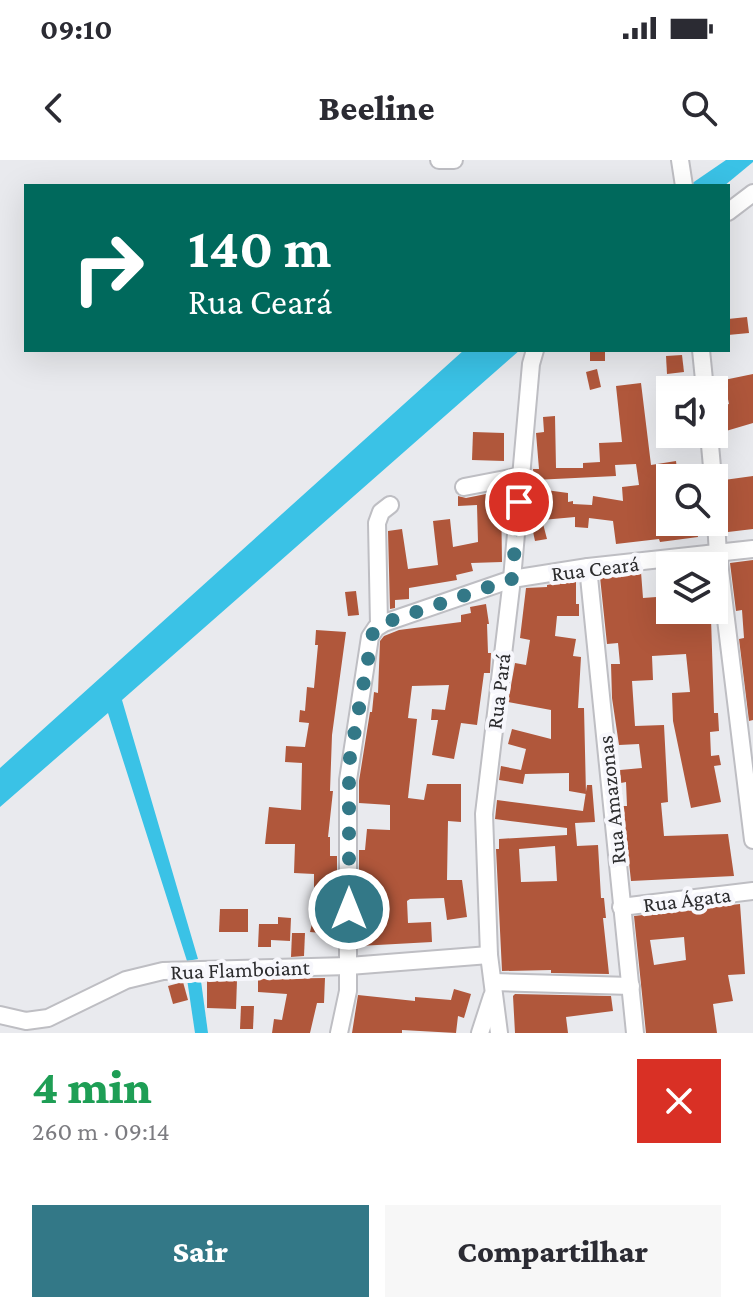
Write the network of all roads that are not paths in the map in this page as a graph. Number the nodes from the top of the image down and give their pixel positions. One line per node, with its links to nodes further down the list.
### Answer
1 (439, 160): 2 (street)
2 (454, 160)
3 (680, 160): 4 (street)
4 (684, 184)
5 (753, 193): 6 (street)
6 (730, 210)
7 (535, 352): 10 (street, Rua Pará)
8 (701, 352): 9 (street)
9 (704, 376)
10 (521, 476): 11 (street); 17 (street, Rua Pará)
11 (464, 487)
12 (390, 505): 19 (street)
13 (753, 549): 14 (street, Rua Ceará)
14 (728, 553)
15 (656, 560): 16 (street, Rua Ceará)
16 (588, 567): 17 (street, Rua Ceará); 22 (street, Rua Amazonas)
17 (512, 579): 19 (street, Rua Ceará); 23 (street, Rua Pará)
18 (727, 624): 20 (street)
19 (379, 625): 24 (street)
20 (753, 840)
21 (753, 891): 22 (street, Rua Ágata)
22 (621, 907): 26 (street, Rua Amazonas)
23 (489, 955): 24 (street, Rua Flamboiant); 25 (street, Rua Pará)
24 (349, 966): 27 (street, Rua Flamboiant); 29 (street)
25 (494, 986): 26 (street); 30 (street); 31 (street, Rua Pará)
26 (631, 986): 32 (street, Rua Amazonas)
27 (7, 1017): 28 (street)
28 (28, 1033)
29 (339, 1033)
30 (480, 1033)
31 (499, 1033)
32 (635, 1033)

